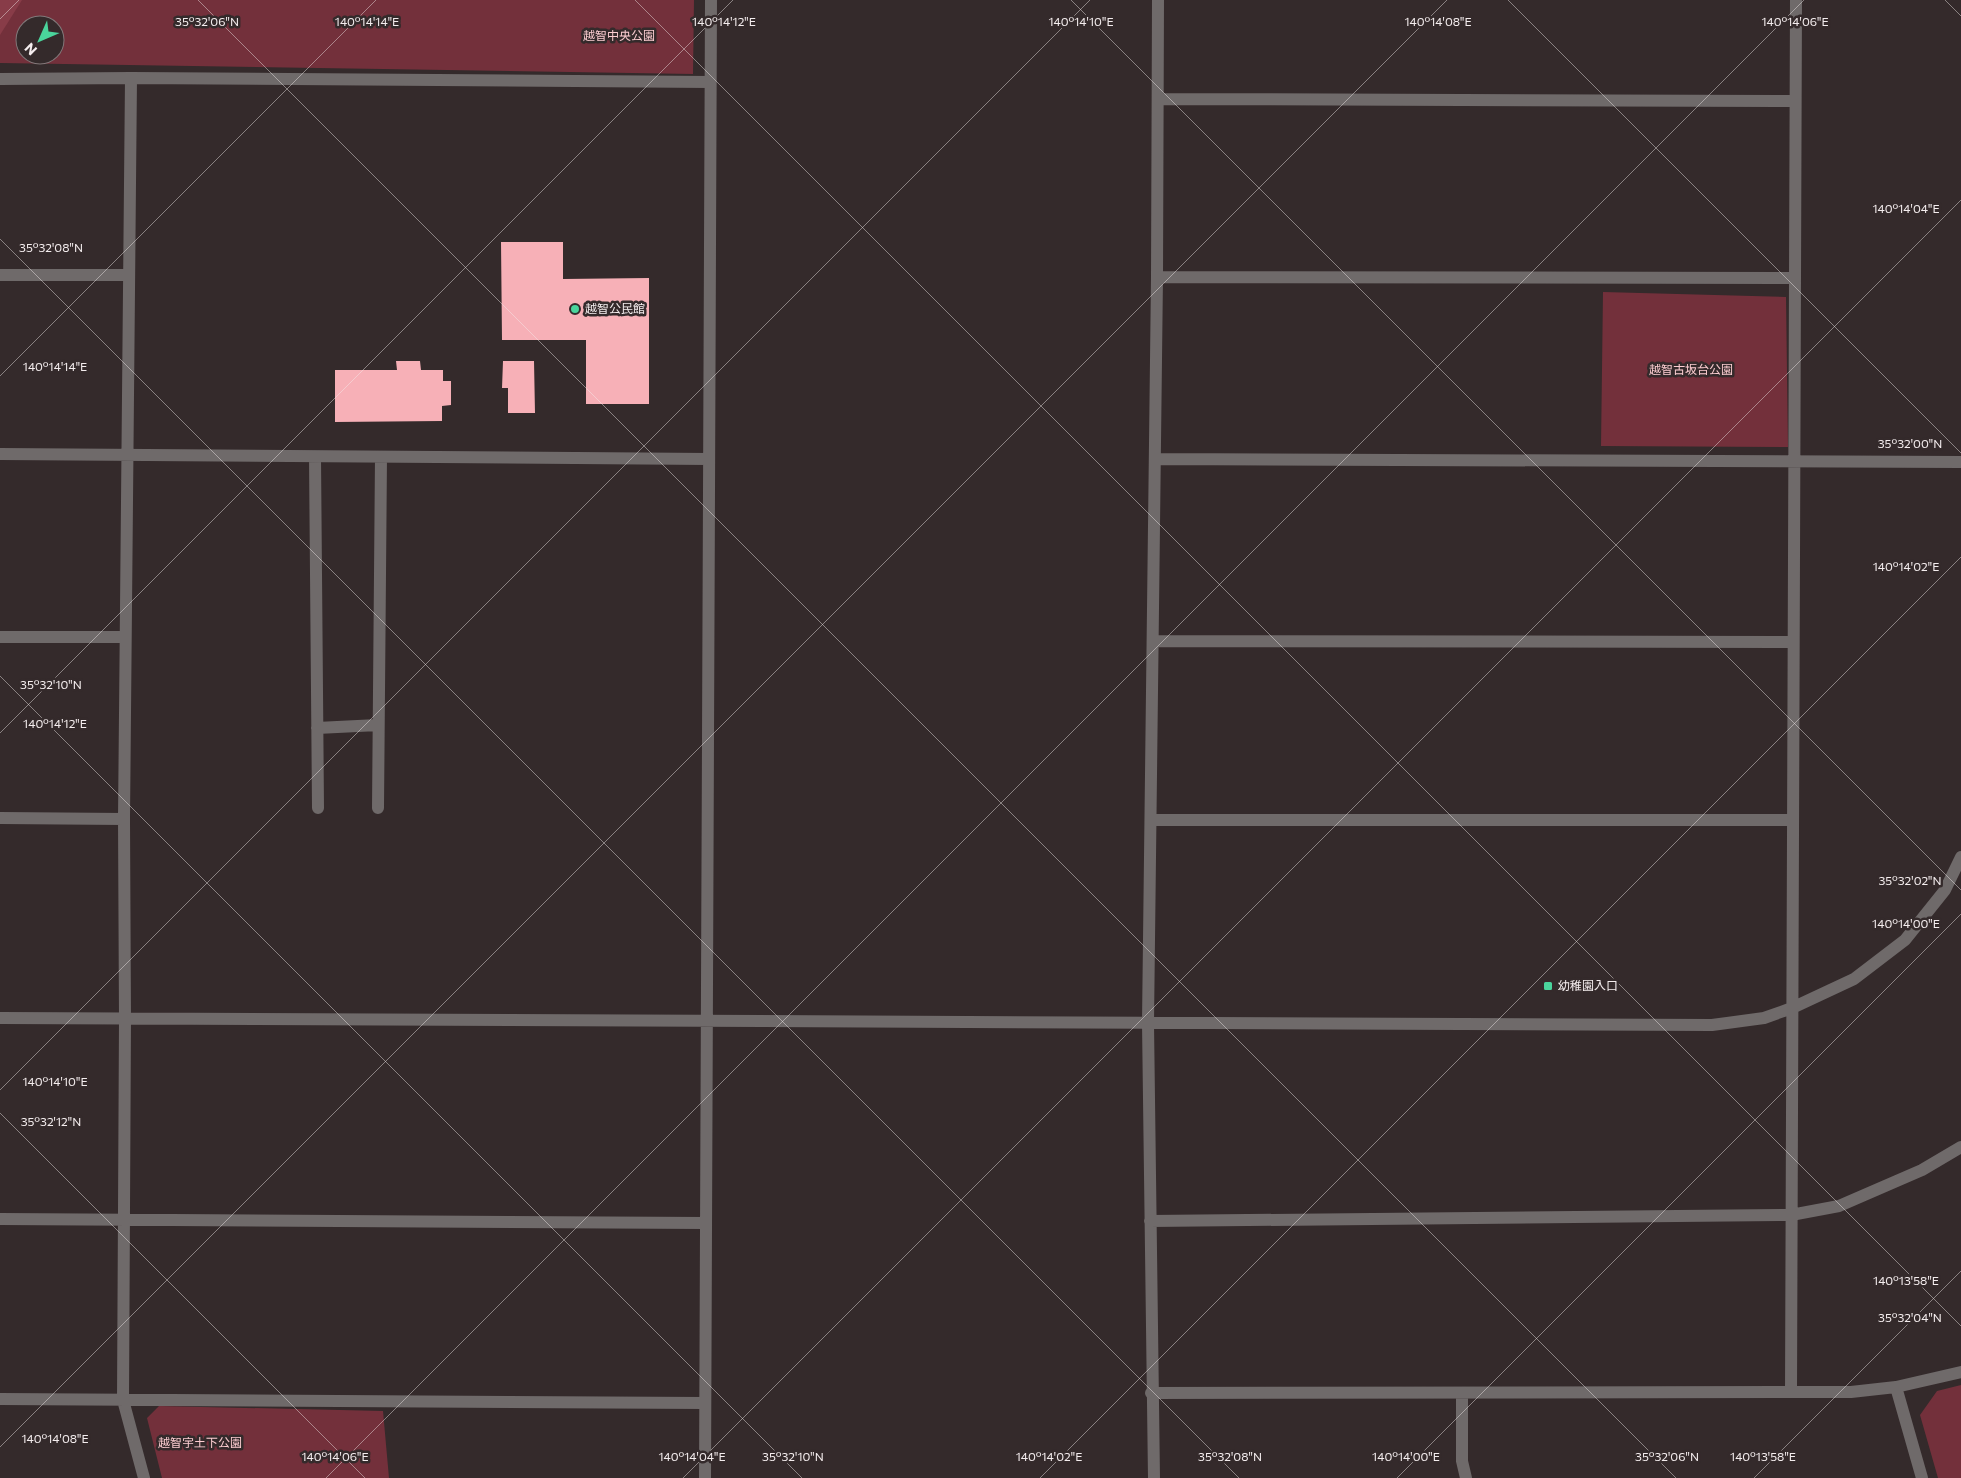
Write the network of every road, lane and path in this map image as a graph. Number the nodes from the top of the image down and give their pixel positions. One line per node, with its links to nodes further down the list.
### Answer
1 (711, 0): 6 (street)
2 (1158, 0): 7 (street)
3 (1796, 0): 8 (street)
4 (131, 78): 5 (street); 6 (street); 10 (street)
5 (0, 79)
6 (710, 82): 17 (street)
7 (1158, 99): 8 (street); 11 (street)
8 (1795, 101): 12 (street)
9 (0, 275): 10 (street)
10 (128, 275): 14 (street)
11 (1157, 277): 12 (street); 18 (street)
12 (1795, 278): 19 (street)
13 (0, 454): 14 (street)
14 (127, 455): 15 (street); 22 (street)
15 (315, 457): 16 (street); 26 (street)
16 (381, 457): 17 (street); 25 (street)
17 (709, 459): 37 (street)
18 (1155, 459): 19 (street); 23 (street)
19 (1794, 462): 20 (street); 24 (street)
20 (1961, 462)
21 (0, 637): 22 (street)
22 (125, 637): 30 (street)
23 (1153, 641): 24 (street); 31 (street)
24 (1793, 642): 32 (street)
25 (378, 725): 26 (street); 28 (street)
26 (317, 728): 27 (street)
27 (318, 808)
28 (378, 808)
29 (0, 818): 30 (street)
30 (124, 819): 36 (street)
31 (1151, 820): 32 (street); 38 (street)
32 (1792, 820): 34 (street)
33 (1961, 857): 34 (street)
34 (1792, 1008): 38 (street); 40 (street)
35 (0, 1018): 36 (street)
36 (125, 1019): 37 (street); 42 (street)
37 (706, 1021): 38 (street); 44 (street)
38 (1148, 1023): 43 (street)
39 (1961, 1147): 40 (street)
40 (1791, 1215): 43 (street); 47 (street)
41 (0, 1219): 42 (street)
42 (124, 1221): 44 (street); 51 (street)
43 (1150, 1221): 48 (street)
44 (706, 1223): 52 (street)
45 (1961, 1372): 46 (street)
46 (1896, 1387): 47 (street); 57 (street)
47 (1790, 1392): 49 (street)
48 (1151, 1393): 49 (street); 55 (street)
49 (1462, 1393): 56 (street)
50 (0, 1399): 51 (street)
51 (123, 1400): 52 (street); 53 (street)
52 (705, 1403): 54 (street)
53 (144, 1478)
54 (705, 1478)
55 (1154, 1478)
56 (1466, 1478)
57 (1922, 1478)

